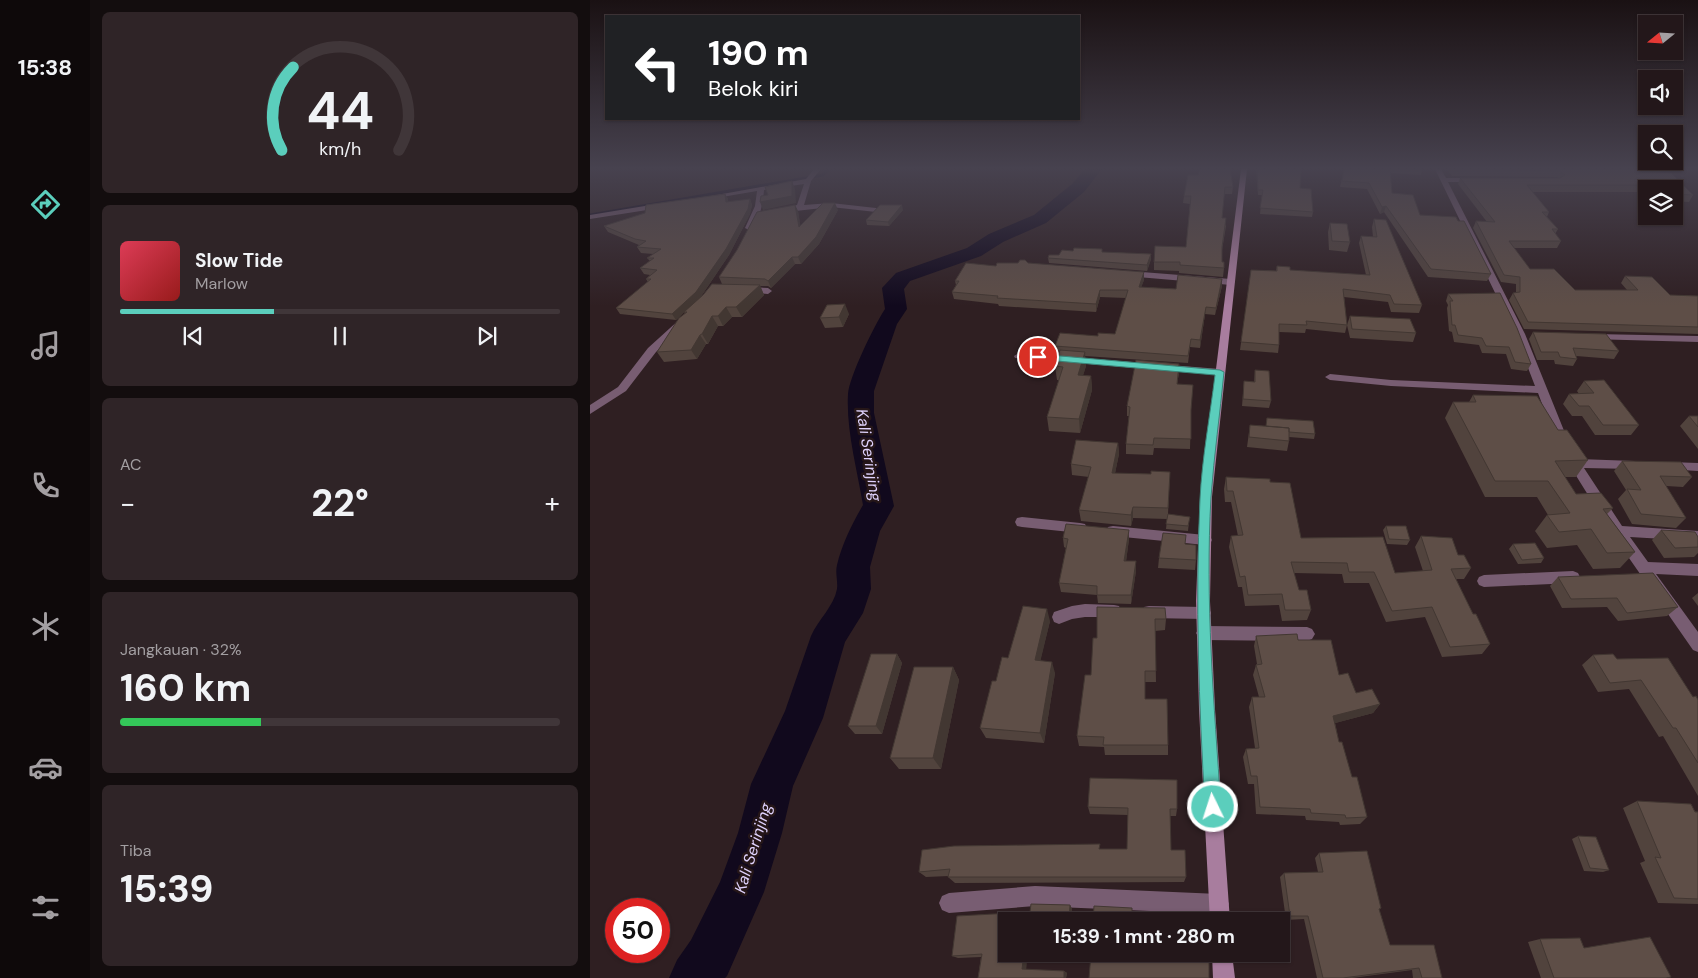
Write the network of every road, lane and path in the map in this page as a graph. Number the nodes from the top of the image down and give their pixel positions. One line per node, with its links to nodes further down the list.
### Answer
1 (605, 215): 5 (street)
2 (760, 215): 6 (street)
3 (1239, 215): 8 (main road)
4 (1462, 215): 17 (street)
5 (590, 217)
6 (746, 234)
7 (1122, 274): 8 (street)
8 (1231, 282): 15 (main road)
9 (741, 290): 10 (street)
10 (768, 291)
11 (690, 314): 18 (street)
12 (1578, 336): 13 (street)
13 (1698, 339)
14 (1019, 356): 15 (street)
15 (1220, 372): 24 (main road)
16 (1330, 377): 17 (street)
17 (1542, 390): 19 (street)
18 (590, 410)
19 (1574, 464): 20 (street); 22 (street)
20 (1698, 467)
21 (1022, 522): 24 (street)
22 (1618, 532): 23 (street); 26 (street)
23 (1698, 536)
24 (1205, 540): 30 (main road)
25 (1698, 570): 26 (street)
26 (1646, 571): 27 (street); 34 (street)
27 (1629, 575)
28 (1590, 576): 29 (street)
29 (1484, 581)
30 (1204, 613): 31 (street); 32 (main road)
31 (1059, 617)
32 (1204, 633): 33 (street); 37 (main road)
33 (1307, 634)
34 (1698, 645)
35 (949, 903): 36 (street)
36 (1213, 912)
37 (1220, 912)
38 (1223, 962): 39 (main road)
39 (1224, 978)

